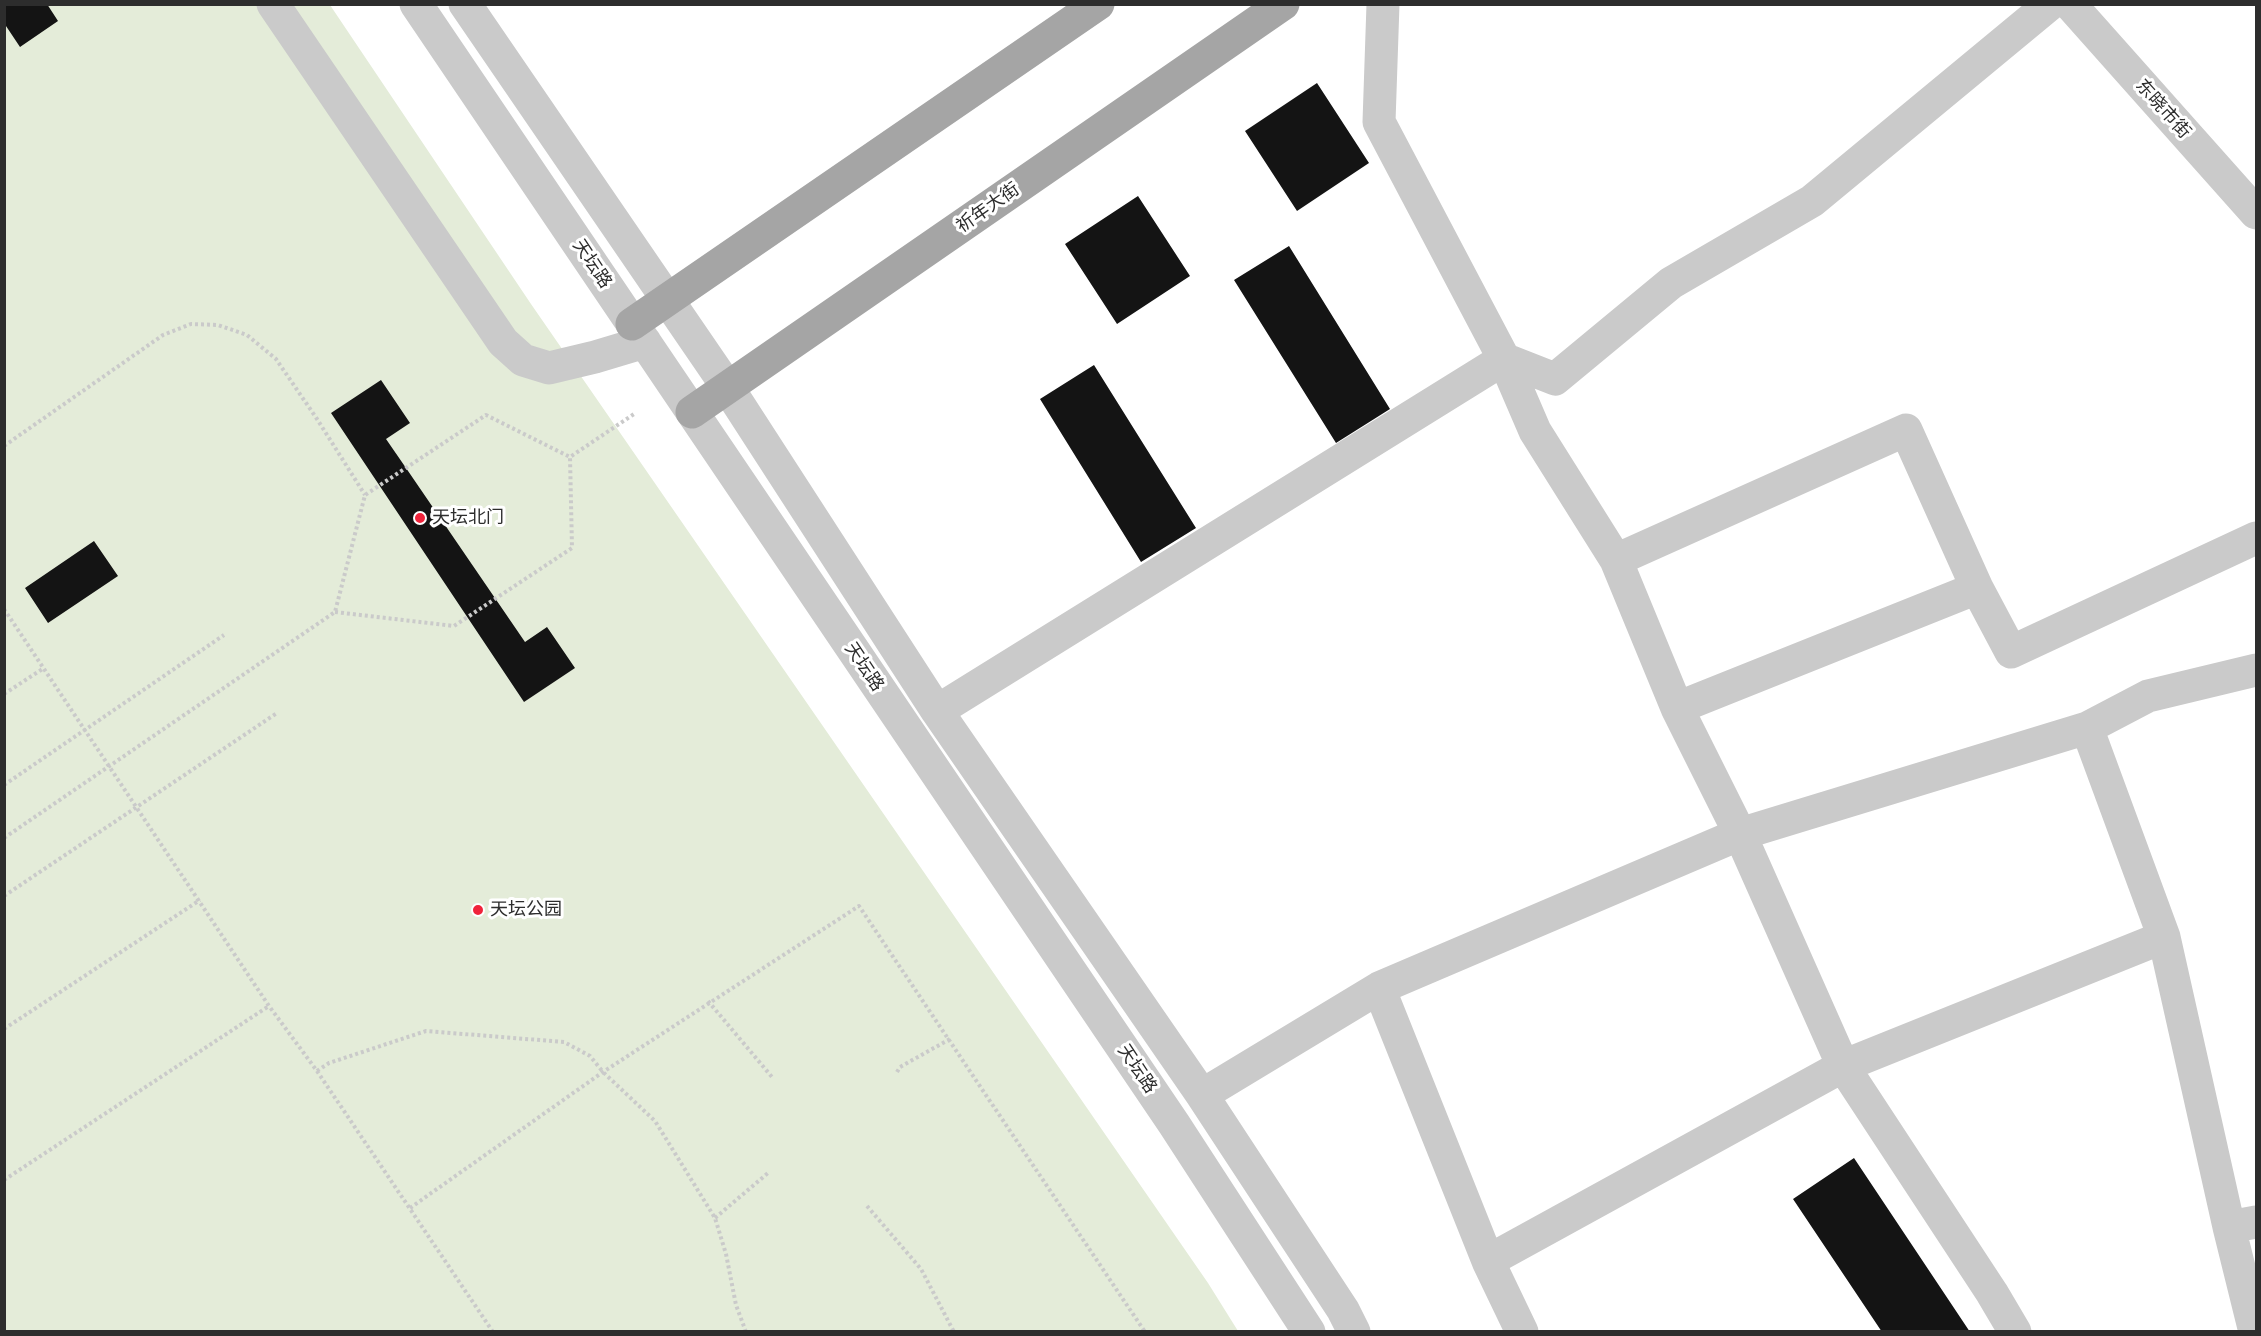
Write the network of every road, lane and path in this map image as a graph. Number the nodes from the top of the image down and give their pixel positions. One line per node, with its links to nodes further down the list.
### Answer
1 (273, 4): 11 (street)
2 (416, 4): 11 (street, 天坛路)
3 (465, 4): 10 (street, 天坛路)
4 (1098, 4): 10 (main road)
5 (1283, 4): 13 (main road, 祈年大街)
6 (1383, 4): 12 (street)
7 (2050, 4): 12 (street)
8 (2070, 4): 9 (street, 东晓市街)
9 (2256, 213)
10 (668, 299): 11 (main road); 13 (street, 天坛路)
11 (638, 333): 14 (street, 天坛路)
12 (1504, 358): 20 (street); 29 (street)
13 (728, 388): 14 (main road, 祈年大街); 29 (street, 天坛路)
14 (692, 412): 63 (street, 天坛路)
15 (634, 414): 17 (path)
16 (4, 446): 18 (path)
17 (570, 457): 18 (path); 23 (path)
18 (365, 495): 23 (path)
19 (2256, 537): 21 (street)
20 (1616, 560): 21 (street); 28 (street)
21 (1977, 588): 28 (street)
22 (4, 609): 25 (path)
23 (335, 612): 33 (path)
24 (224, 635): 32 (path)
25 (44, 668): 27 (path); 32 (path)
26 (2256, 670): 31 (street)
27 (4, 694)
28 (1677, 708): 36 (street)
29 (938, 711): 51 (street, 天坛路)
30 (278, 713): 35 (path)
31 (2087, 728): 36 (street); 40 (street)
32 (85, 730): 33 (path); 34 (path)
33 (110, 766): 35 (path); 37 (path)
34 (4, 785)
35 (137, 807): 38 (path); 39 (path)
36 (1740, 834): 41 (street); 46 (street)
37 (4, 838)
38 (4, 896)
39 (200, 900): 43 (path); 44 (path)
40 (2164, 937): 46 (street); 57 (street)
41 (1379, 988): 51 (street); 58 (street)
42 (708, 1001): 45 (path); 48 (path); 50 (path)
43 (269, 1006): 47 (path); 53 (path)
44 (4, 1029)
45 (950, 1039): 49 (path); 62 (path)
46 (1843, 1066): 58 (street); 66 (street)
47 (317, 1071): 48 (path); 55 (path)
48 (603, 1072): 55 (path); 56 (path)
49 (897, 1072)
50 (772, 1077)
51 (1202, 1095): 64 (street, 天坛路)
52 (768, 1173): 56 (path)
53 (4, 1180)
54 (867, 1206): 61 (path)
55 (410, 1208): 59 (path)
56 (715, 1218): 60 (path)
57 (2243, 1225): 67 (street)
58 (1488, 1261): 65 (street)
59 (492, 1332)
60 (746, 1332)
61 (954, 1332)
62 (1145, 1332)
63 (1309, 1332)
64 (1354, 1332)
65 (1522, 1332)
66 (2015, 1332)
67 (2255, 1332)

